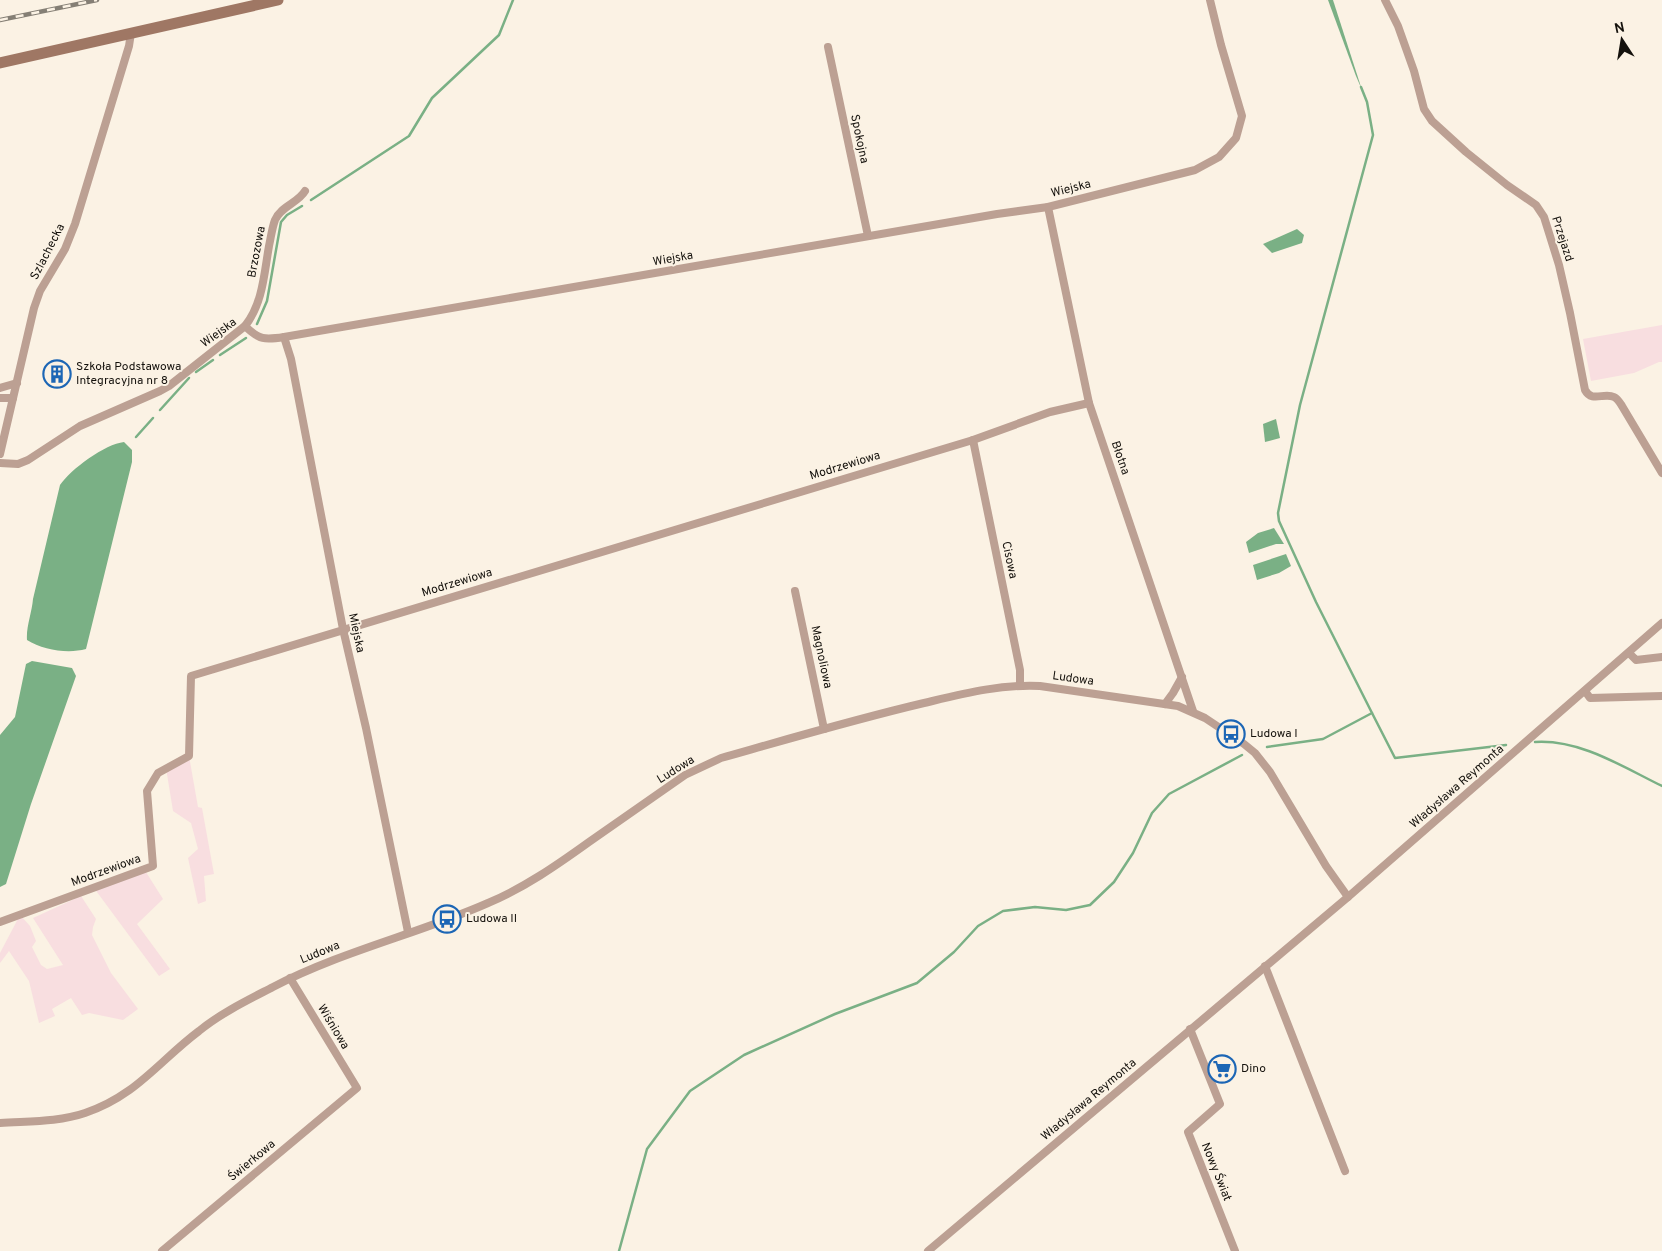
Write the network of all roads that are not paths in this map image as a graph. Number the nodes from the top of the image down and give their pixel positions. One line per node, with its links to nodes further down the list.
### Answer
1 (278, 0): 4 (main road)
2 (1210, 0): 8 (street, Wiejska)
3 (1385, 0): 20 (street, Przejazd)
4 (131, 33): 6 (main road); 12 (street, Szlachecka)
5 (828, 47): 9 (street, Spokojna)
6 (0, 63)
7 (305, 191): 10 (street, Brzozowa)
8 (1048, 206): 9 (street, Wiejska); 16 (street, Błotna)
9 (868, 236): 11 (street, Wiejska)
10 (245, 326): 11 (street, Wiejska); 19 (street, Wiejska)
11 (284, 337): 23 (street, Miejska)
12 (17, 383): 13 (street); 15 (street, Szlachecka)
13 (0, 388)
14 (0, 398): 15 (street)
15 (13, 398): 18 (street, Szlachecka)
16 (1089, 403): 17 (street, Modrzewiowa); 26 (street, Błotna)
17 (973, 440): 23 (street, Modrzewiowa); 27 (street, Cisowa)
18 (0, 454)
19 (0, 462)
20 (1662, 473)
21 (796, 591): 32 (street, Magnoliowa)
22 (1662, 623): 24 (street, Władysława Reymonta)
23 (343, 629): 34 (street, Modrzewiowa); 35 (street, Miejska)
24 (1629, 652): 25 (street); 28 (street, Władysława Reymonta)
25 (1662, 657)
26 (1182, 677): 30 (street); 31 (street, Błotna)
27 (1020, 685): 30 (street, Ludowa); 32 (street, Ludowa)
28 (1585, 691): 29 (street); 33 (street, Władysława Reymonta)
29 (1662, 696)
30 (1165, 704): 31 (street, Ludowa)
31 (1193, 711): 33 (street, Ludowa)
32 (824, 729): 35 (street, Ludowa)
33 (1348, 897): 36 (street, Władysława Reymonta)
34 (0, 922)
35 (408, 932): 37 (street, Ludowa)
36 (1265, 966): 38 (street, Władysława Reymonta); 41 (street)
37 (290, 978): 39 (street, Wiśniowa); 40 (street, Ludowa)
38 (1190, 1029): 43 (street, Władysława Reymonta); 44 (street, Nowy Świat)
39 (357, 1088): 42 (street, Świerkowa)
40 (0, 1123)
41 (1345, 1171)
42 (162, 1251)
43 (928, 1251)
44 (1235, 1251)

